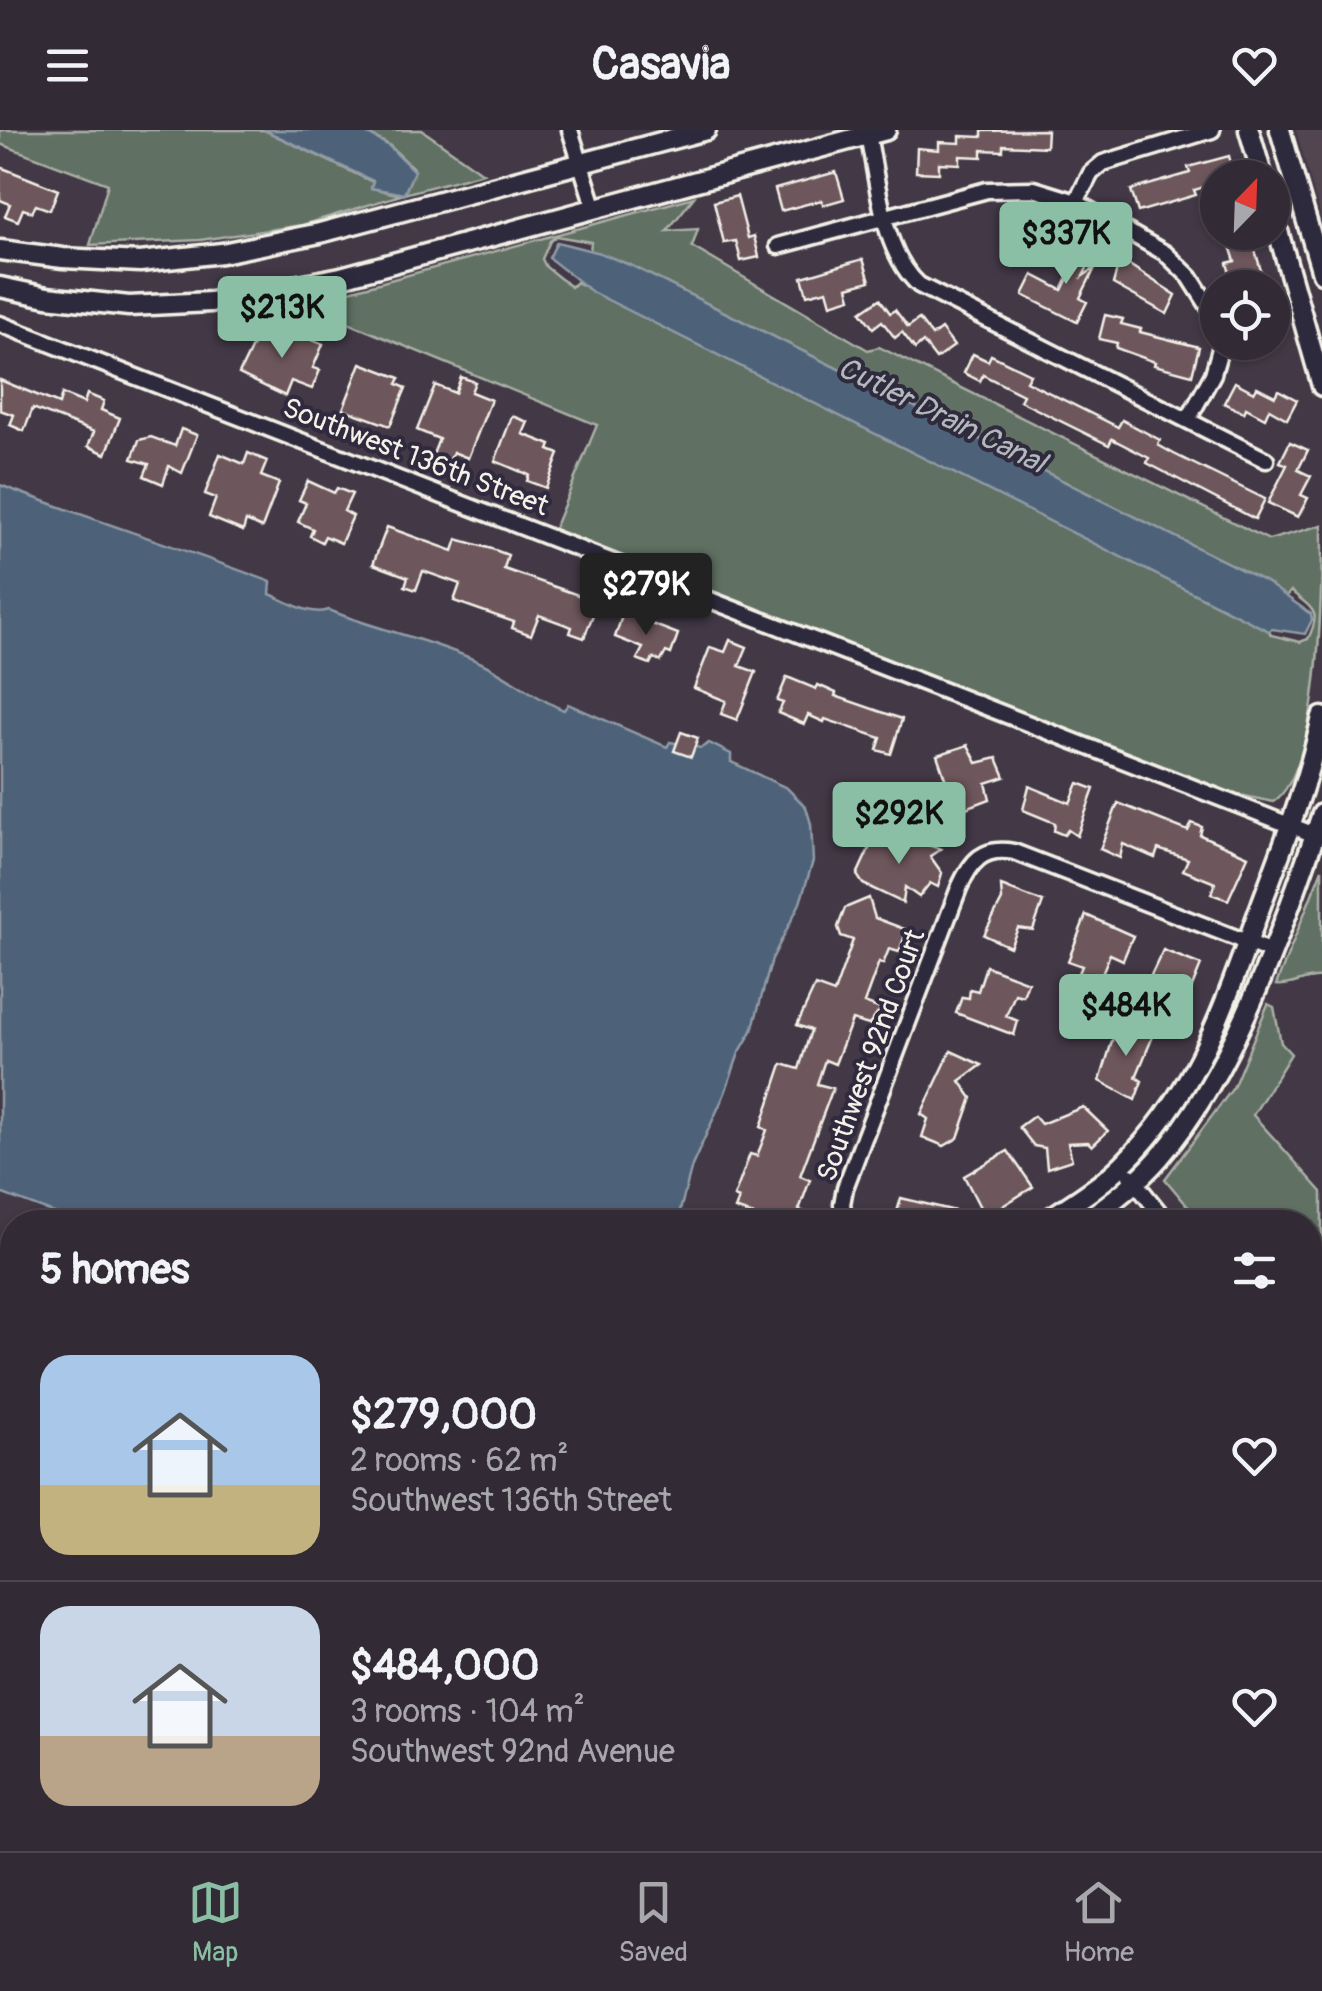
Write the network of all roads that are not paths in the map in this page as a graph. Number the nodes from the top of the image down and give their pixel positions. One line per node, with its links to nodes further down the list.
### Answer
1 (570, 130): 8 (street)
2 (706, 130): 8 (street)
3 (1212, 130): 9 (street)
4 (1249, 130): 7 (street)
5 (1280, 130): 15 (street)
6 (877, 132): 10 (street); 11 (street)
7 (1258, 160)
8 (581, 163): 10 (street); 13 (street)
9 (1076, 202): 11 (street); 17 (street)
10 (595, 209): 16 (street)
11 (886, 218): 12 (street); 21 (street)
12 (778, 246)
13 (0, 250)
14 (1283, 250): 20 (street)
15 (1322, 273)
16 (0, 287)
17 (1200, 290)
18 (0, 324): 25 (street, Southwest 136th Street)
19 (1218, 360): 21 (street)
20 (1322, 386)
21 (1189, 418): 22 (street)
22 (1266, 460)
23 (1322, 717): 25 (street)
24 (1322, 814): 26 (street)
25 (1290, 824): 26 (street, Southwest 136th Street); 27 (street)
26 (1314, 836): 28 (street)
27 (1247, 942): 28 (street); 29 (street); 31 (street, Southwest 92nd Court)
28 (1270, 952): 30 (street)
29 (1122, 1166): 30 (street); 32 (street)
30 (1135, 1182): 33 (street); 34 (street)
31 (845, 1210)
32 (1061, 1210)
33 (1099, 1210)
34 (1157, 1210)

